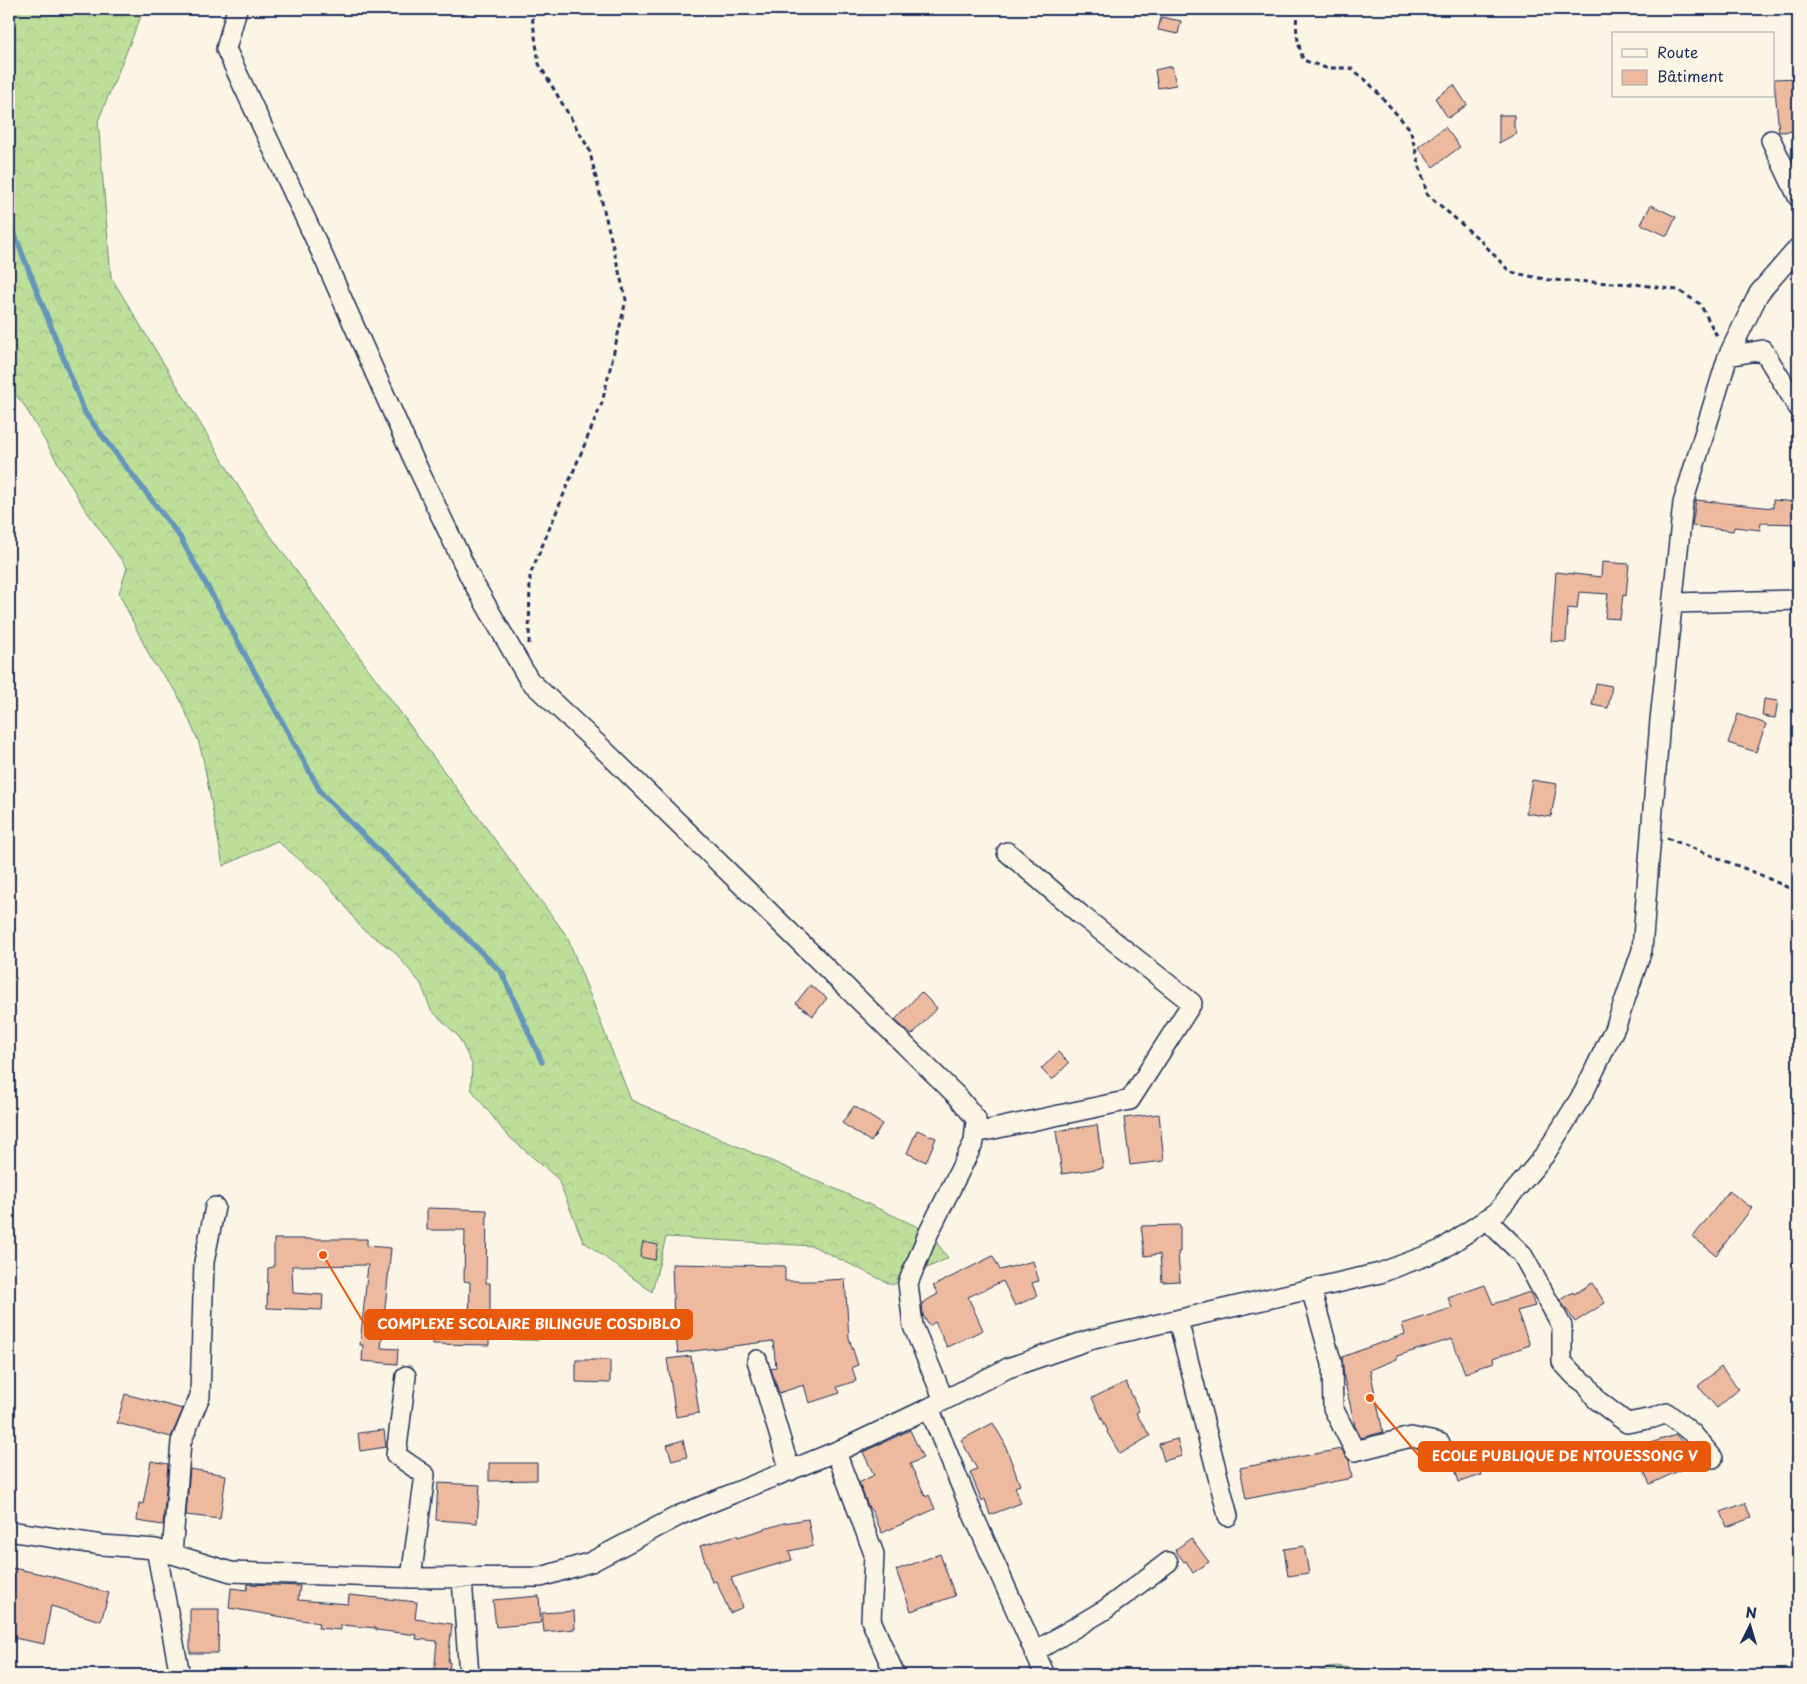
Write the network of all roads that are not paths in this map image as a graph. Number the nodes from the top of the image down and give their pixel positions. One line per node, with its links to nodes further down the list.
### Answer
1 (237, 9): 10 (street)
2 (1771, 140): 3 (street)
3 (1798, 197)
4 (1798, 248): 5 (street)
5 (1728, 356): 6 (street); 8 (street)
6 (1798, 407)
7 (1798, 600): 8 (street)
8 (1673, 603): 12 (street)
9 (1007, 852): 10 (street)
10 (975, 1133): 17 (street)
11 (215, 1207): 24 (street)
12 (1486, 1219): 13 (street); 20 (street)
13 (1311, 1289): 14 (street); 18 (street)
14 (1178, 1320): 17 (street); 22 (street)
15 (757, 1360): 21 (street)
16 (406, 1376): 26 (street)
17 (937, 1404): 19 (street); 28 (street)
18 (1440, 1443)
19 (836, 1452): 21 (street); 31 (street)
20 (1713, 1458)
21 (790, 1471): 27 (street)
22 (1228, 1516)
23 (9, 1531): 24 (street)
24 (164, 1552): 26 (street); 29 (street)
25 (1168, 1562): 28 (street)
26 (411, 1578): 27 (street)
27 (462, 1579): 30 (street)
28 (1034, 1652): 32 (street)
29 (180, 1675)
30 (469, 1675)
31 (896, 1675)
32 (1045, 1675)

